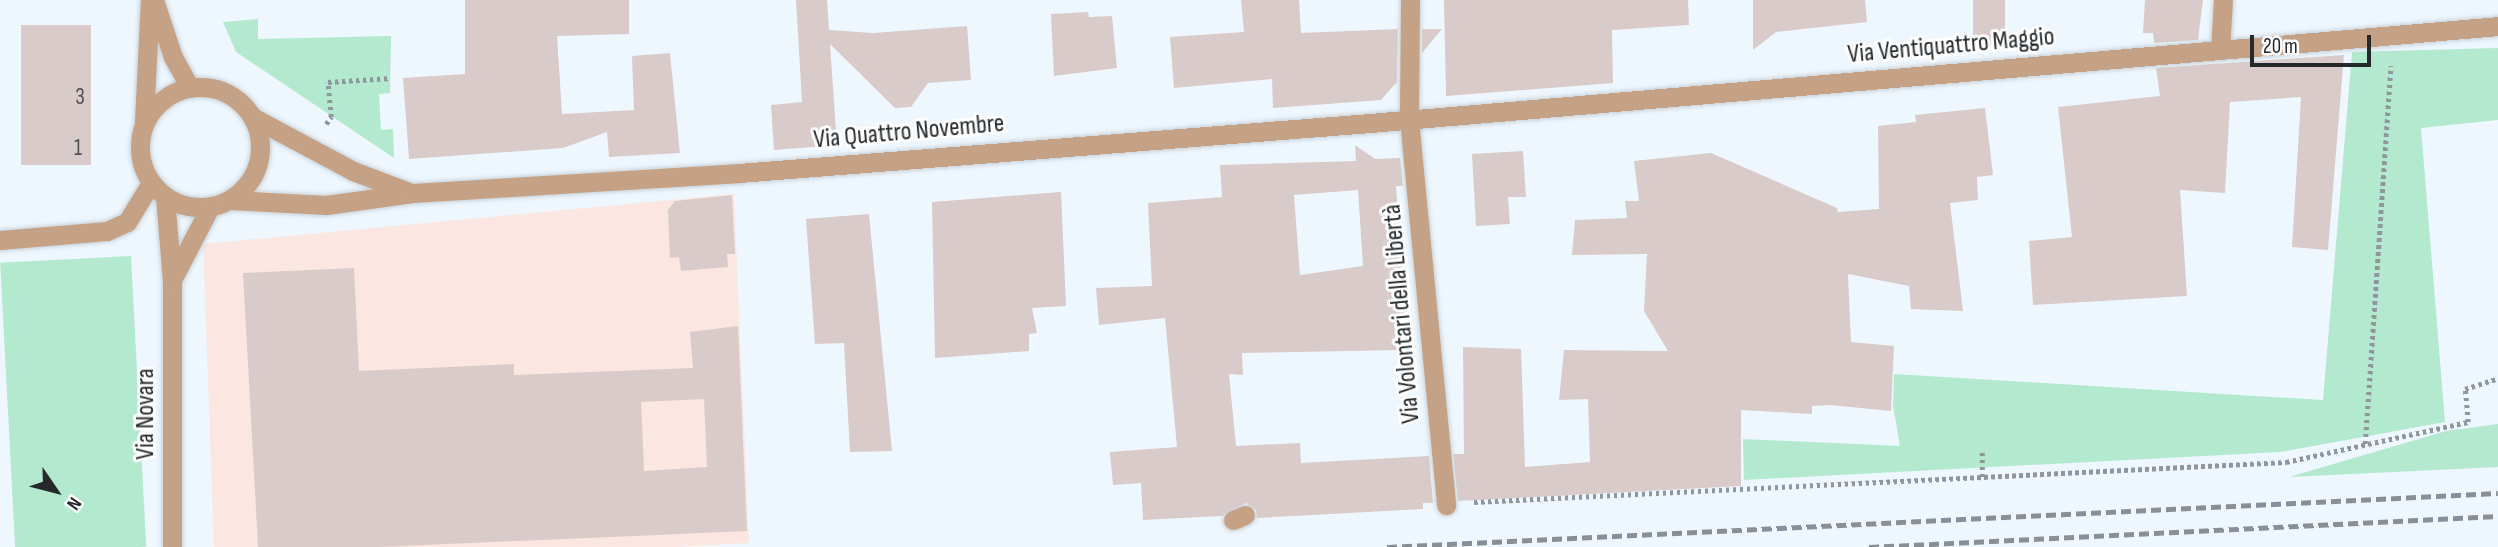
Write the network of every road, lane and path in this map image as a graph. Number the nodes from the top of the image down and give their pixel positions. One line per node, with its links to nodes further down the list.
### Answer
1 (152, 0): 8 (street); 12 (street)
2 (1410, 0): 11 (street, Via Volontari della Libertà)
3 (2223, 0): 5 (street)
4 (2498, 26): 5 (street, Via Ventiquattro Maggio)
5 (2220, 50): 11 (street, Via Ventiquattro Maggio)
6 (2392, 51): 20 (path)
7 (391, 78): 10 (path)
8 (190, 88): 9 (street); 12 (street)
9 (252, 117): 14 (street, Via Quattro Novembre); 15 (street)
10 (331, 117)
11 (1409, 120): 14 (street, Via Quattro Novembre); 23 (street, Via Volontari della Libertà)
12 (144, 125): 13 (street)
13 (158, 190): 16 (street); 17 (street); 18 (street, Via Novara)
14 (414, 193): 15 (street, Via Quattro Novembre)
15 (230, 200): 16 (street)
16 (210, 207): 18 (street, Via Novara)
17 (0, 240)
18 (172, 281): 24 (street, Via Novara)
19 (2496, 379): 20 (path)
20 (2365, 444): 22 (path)
21 (1982, 450): 22 (path)
22 (1982, 477): 23 (path)
23 (1446, 505)
24 (172, 547)

